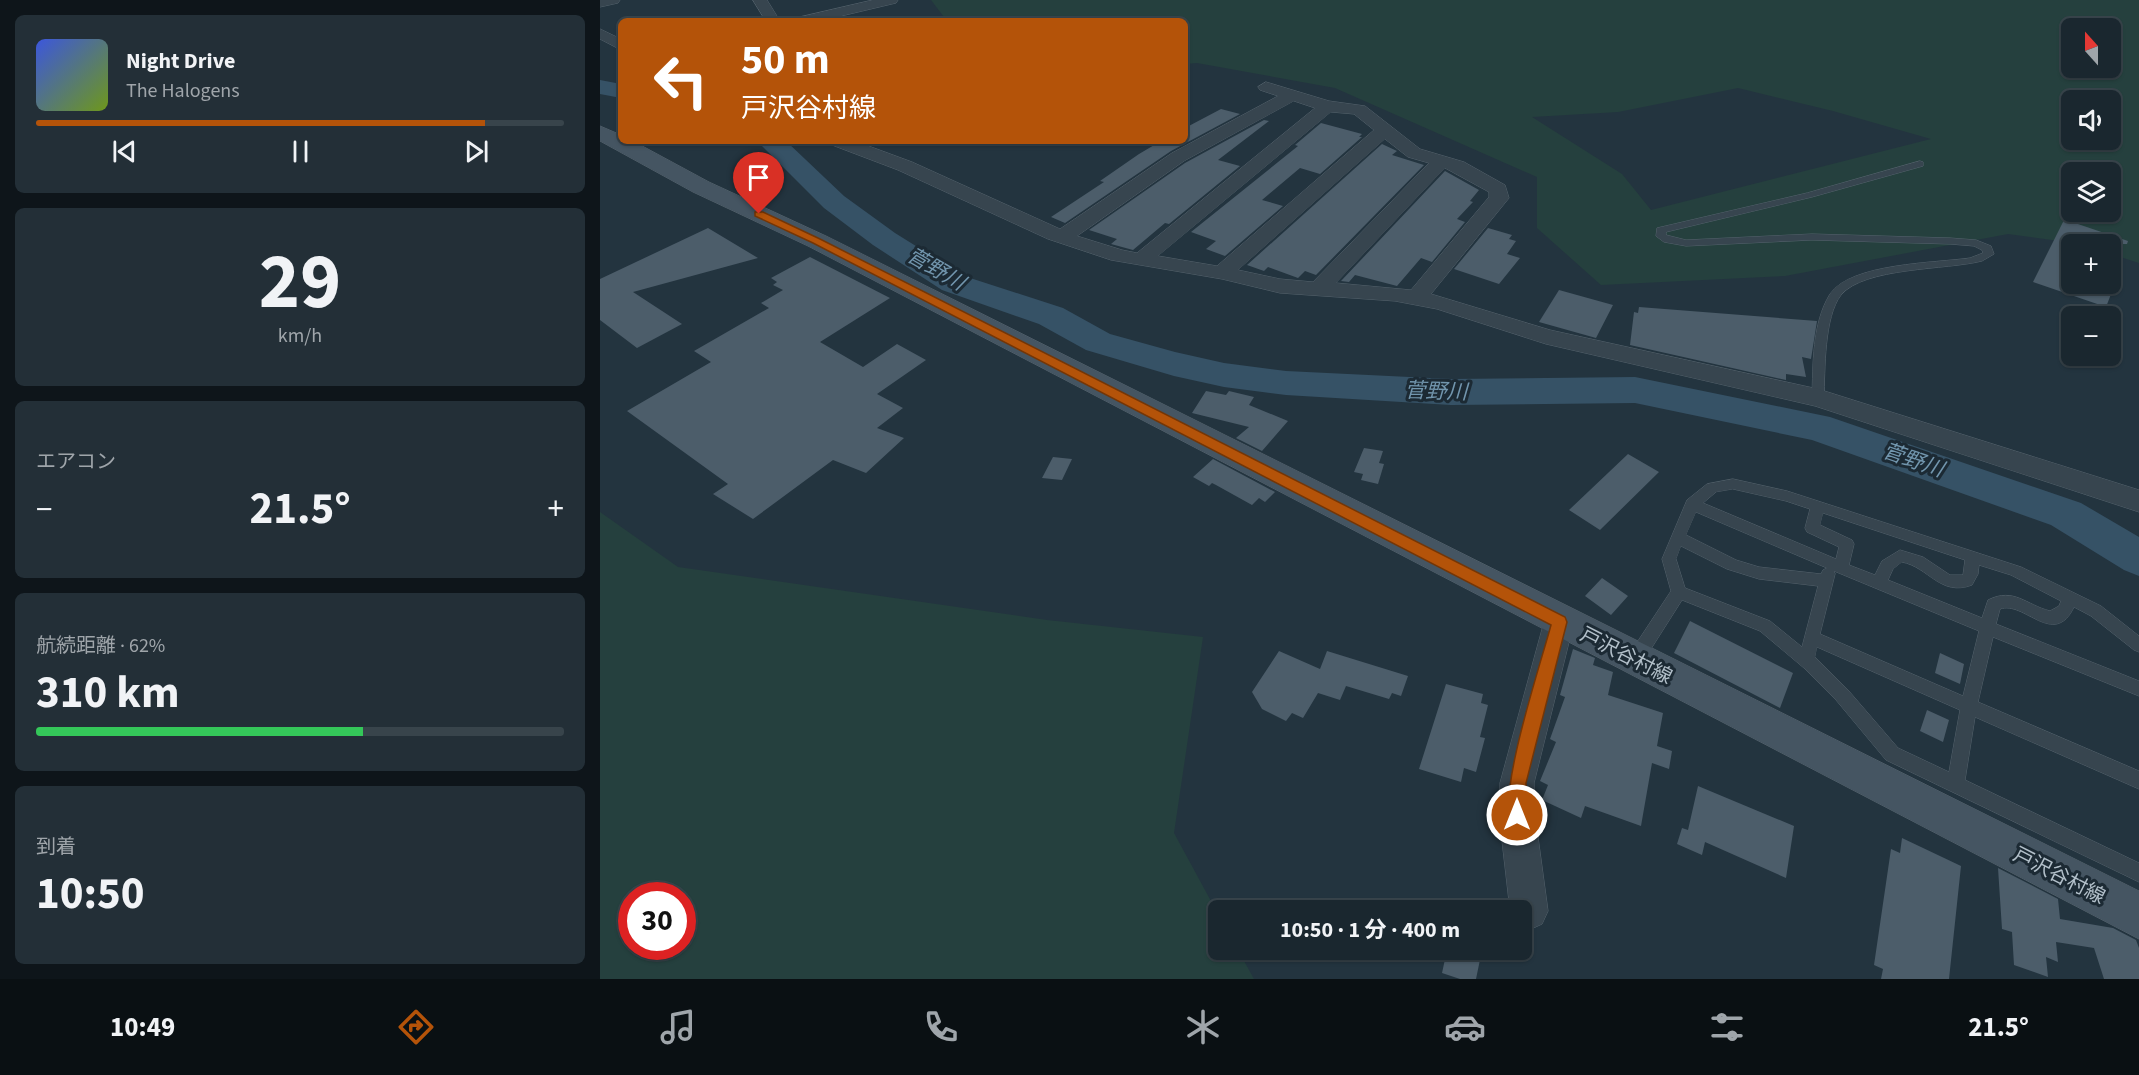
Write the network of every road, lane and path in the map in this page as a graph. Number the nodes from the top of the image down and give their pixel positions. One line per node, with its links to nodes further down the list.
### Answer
1 (613, 0): 5 (street)
2 (760, 0): 7 (street)
3 (830, 0): 6 (street)
4 (891, 0): 6 (street)
5 (600, 3)
6 (850, 10): 8 (street); 9 (street)
7 (771, 18)
8 (814, 18)
9 (865, 18)
10 (600, 33): 11 (street)
11 (618, 43)
12 (1266, 87): 13 (street)
13 (1294, 94): 14 (street); 24 (street)
14 (1327, 106): 15 (street); 25 (street)
15 (1385, 130): 22 (street); 26 (street)
16 (600, 132): 17 (main road, 戸沢谷村線)
17 (618, 142)
18 (622, 144): 40 (main road, 戸沢谷村線)
19 (846, 144): 21 (street)
20 (877, 144): 21 (street)
21 (862, 150): 24 (street)
22 (1442, 161): 27 (street); 28 (street)
23 (1920, 164): 29 (lane)
24 (1062, 237): 25 (street)
25 (1142, 260): 26 (street)
26 (1222, 273): 27 (street)
27 (1318, 288): 28 (street)
28 (1416, 298): 29 (street)
29 (1818, 398): 30 (street)
30 (2139, 501)
31 (1692, 504): 32 (lane); 33 (lane); 35 (lane)
32 (1818, 506): 34 (lane); 35 (lane)
33 (1678, 538): 36 (lane); 38 (lane)
34 (1973, 557): 37 (lane); 39 (lane)
35 (1836, 566): 36 (lane); 37 (lane)
36 (1826, 581): 42 (lane)
37 (1879, 583): 41 (lane)
38 (1678, 592): 44 (lane); 45 (lane)
39 (2070, 598): 41 (lane); 43 (lane)
40 (1559, 622): 44 (main road, 戸沢谷村線); 51 (street)
41 (1986, 627): 46 (lane); 47 (lane)
42 (1812, 638): 45 (lane); 47 (lane)
43 (2139, 645)
44 (1635, 660): 52 (main road, 戸沢谷村線)
45 (1806, 660): 49 (lane)
46 (2139, 689)
47 (1969, 706): 48 (lane); 49 (lane)
48 (2139, 780)
49 (1955, 785): 50 (lane)
50 (2139, 873)
51 (1528, 900)
52 (2139, 916)

